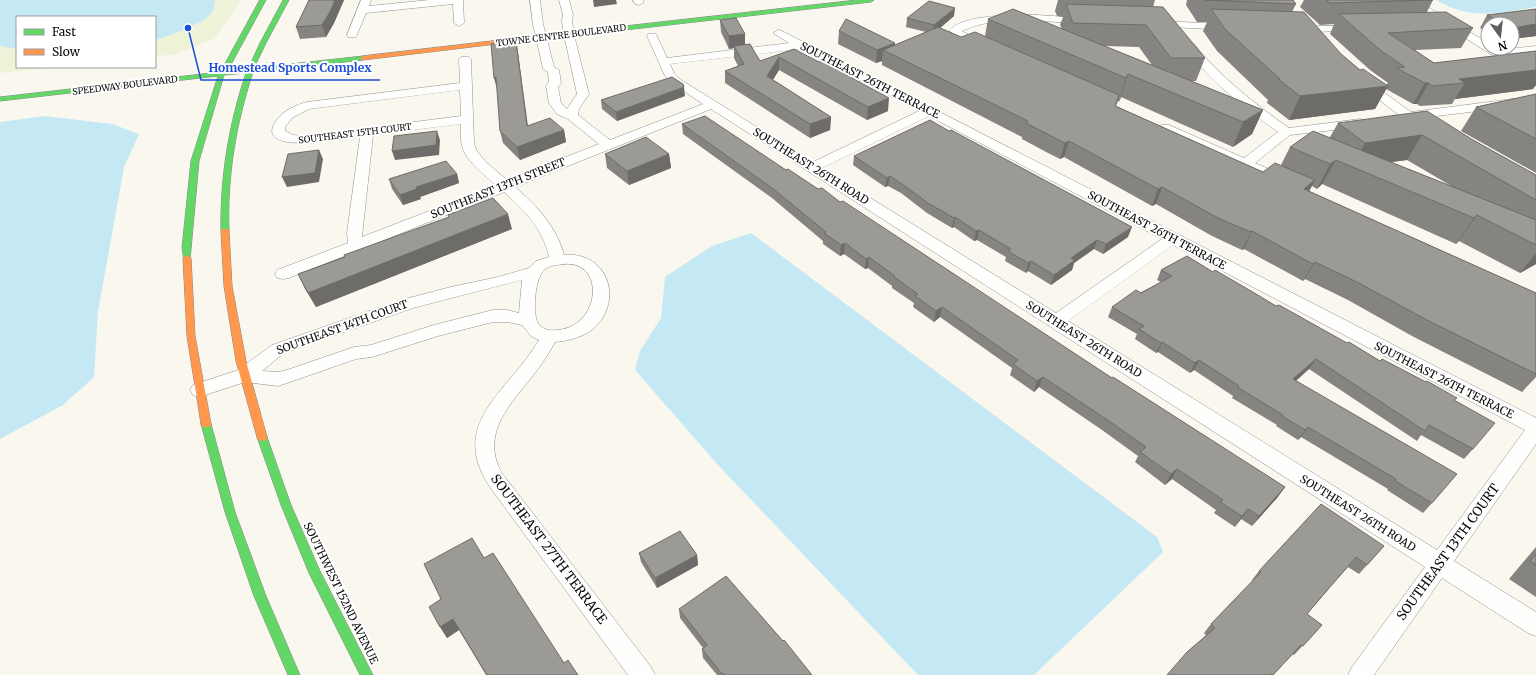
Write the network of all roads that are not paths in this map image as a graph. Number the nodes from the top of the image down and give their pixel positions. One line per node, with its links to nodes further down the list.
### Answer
1 (263, 0): 34 (street)
2 (286, 0): 31 (street, SOUTHWEST 152ND AVENUE)
3 (458, 0): 9 (street); 11 (street)
4 (535, 0): 24 (street)
5 (564, 0): 21 (street)
6 (871, 0): 8 (street, TOWNE CENTRE BOULEVARD)
7 (1409, 0): 14 (street)
8 (813, 3): 21 (street, TOWNE CENTRE BOULEVARD)
9 (364, 5): 22 (street)
10 (1096, 22): 30 (street)
11 (459, 23)
12 (1142, 24): 13 (street)
13 (1173, 25): 16 (street); 55 (street)
14 (1453, 26): 15 (street); 26 (street)
15 (1429, 27)
16 (1240, 28)
17 (1366, 28): 19 (street)
18 (1286, 29): 19 (street)
19 (1302, 30): 25 (street)
20 (778, 33): 27 (street, SOUTHEAST 26TH TERRACE)
21 (569, 34): 24 (street, TOWNE CENTRE BOULEVARD); 47 (street)
22 (352, 35)
23 (652, 36): 36 (street, SOUTHEAST 26TH ROAD)
24 (542, 38): 37 (street, TOWNE CENTRE BOULEVARD); 47 (street)
25 (1314, 40)
26 (1480, 43)
27 (802, 45): 36 (street); 46 (street, SOUTHEAST 26TH TERRACE)
28 (1536, 49): 29 (street)
29 (1520, 51)
30 (994, 52)
31 (260, 55): 34 (street); 37 (street, SOUTHWEST 152ND AVENUE)
32 (1499, 56): 41 (street)
33 (1502, 56): 38 (street)
34 (225, 59): 39 (street)
35 (465, 59): 42 (street)
36 (663, 62): 45 (street, SOUTHEAST 26TH ROAD)
37 (250, 71): 39 (street, SPEEDWAY BOULEVARD); 69 (street, SOUTHWEST 152ND AVENUE)
38 (1536, 73)
39 (222, 74): 43 (street, SPEEDWAY BOULEVARD); 70 (street)
40 (1354, 75): 48 (street)
41 (1536, 82)
42 (466, 86): 50 (street); 54 (street, SOUTHEAST 15TH COURT)
43 (0, 100)
44 (1534, 101): 48 (street)
45 (713, 104): 56 (street, SOUTHEAST 13TH STREET); 58 (street, SOUTHEAST 26TH ROAD)
46 (930, 112): 58 (street); 61 (street, SOUTHEAST 26TH TERRACE)
47 (572, 116): 56 (street)
48 (1409, 116): 49 (street); 53 (street)
49 (1394, 118)
50 (467, 120): 54 (street, SOUTHEAST 15TH COURT); 59 (street)
51 (1370, 121): 55 (street)
52 (1152, 122): 57 (street)
53 (1429, 129)
54 (367, 132): 62 (street)
55 (1286, 132): 57 (street)
56 (608, 145): 59 (street, SOUTHEAST 13TH STREET)
57 (1245, 164): 60 (street)
58 (813, 167): 67 (street, SOUTHEAST 26TH ROAD)
59 (505, 186): 62 (street, SOUTHEAST 13TH STREET); 63 (street)
60 (1296, 186)
61 (1172, 238): 67 (street); 71 (street, SOUTHEAST 26TH TERRACE)
62 (356, 245): 65 (street, SOUTHEAST 13TH STREET)
63 (558, 260): 64 (street); 68 (street)
64 (535, 271): 66 (street); 69 (street, SOUTHEAST 14TH COURT)
65 (283, 274)
66 (528, 320): 68 (street); 69 (street)
67 (1056, 321): 72 (street, SOUTHEAST 26TH ROAD)
68 (550, 336): 76 (street, SOUTHEAST 27TH TERRACE)
69 (244, 375): 70 (street); 75 (street, SOUTHWEST 152ND AVENUE)
70 (200, 390): 74 (street)
71 (1536, 428): 72 (street, SOUTHEAST 13TH COURT)
72 (1439, 564): 73 (street, SOUTHEAST 26TH ROAD); 77 (street, SOUTHEAST 13TH COURT)
73 (1536, 625)
74 (294, 675)
75 (367, 675)
76 (644, 675)
77 (1360, 675)

